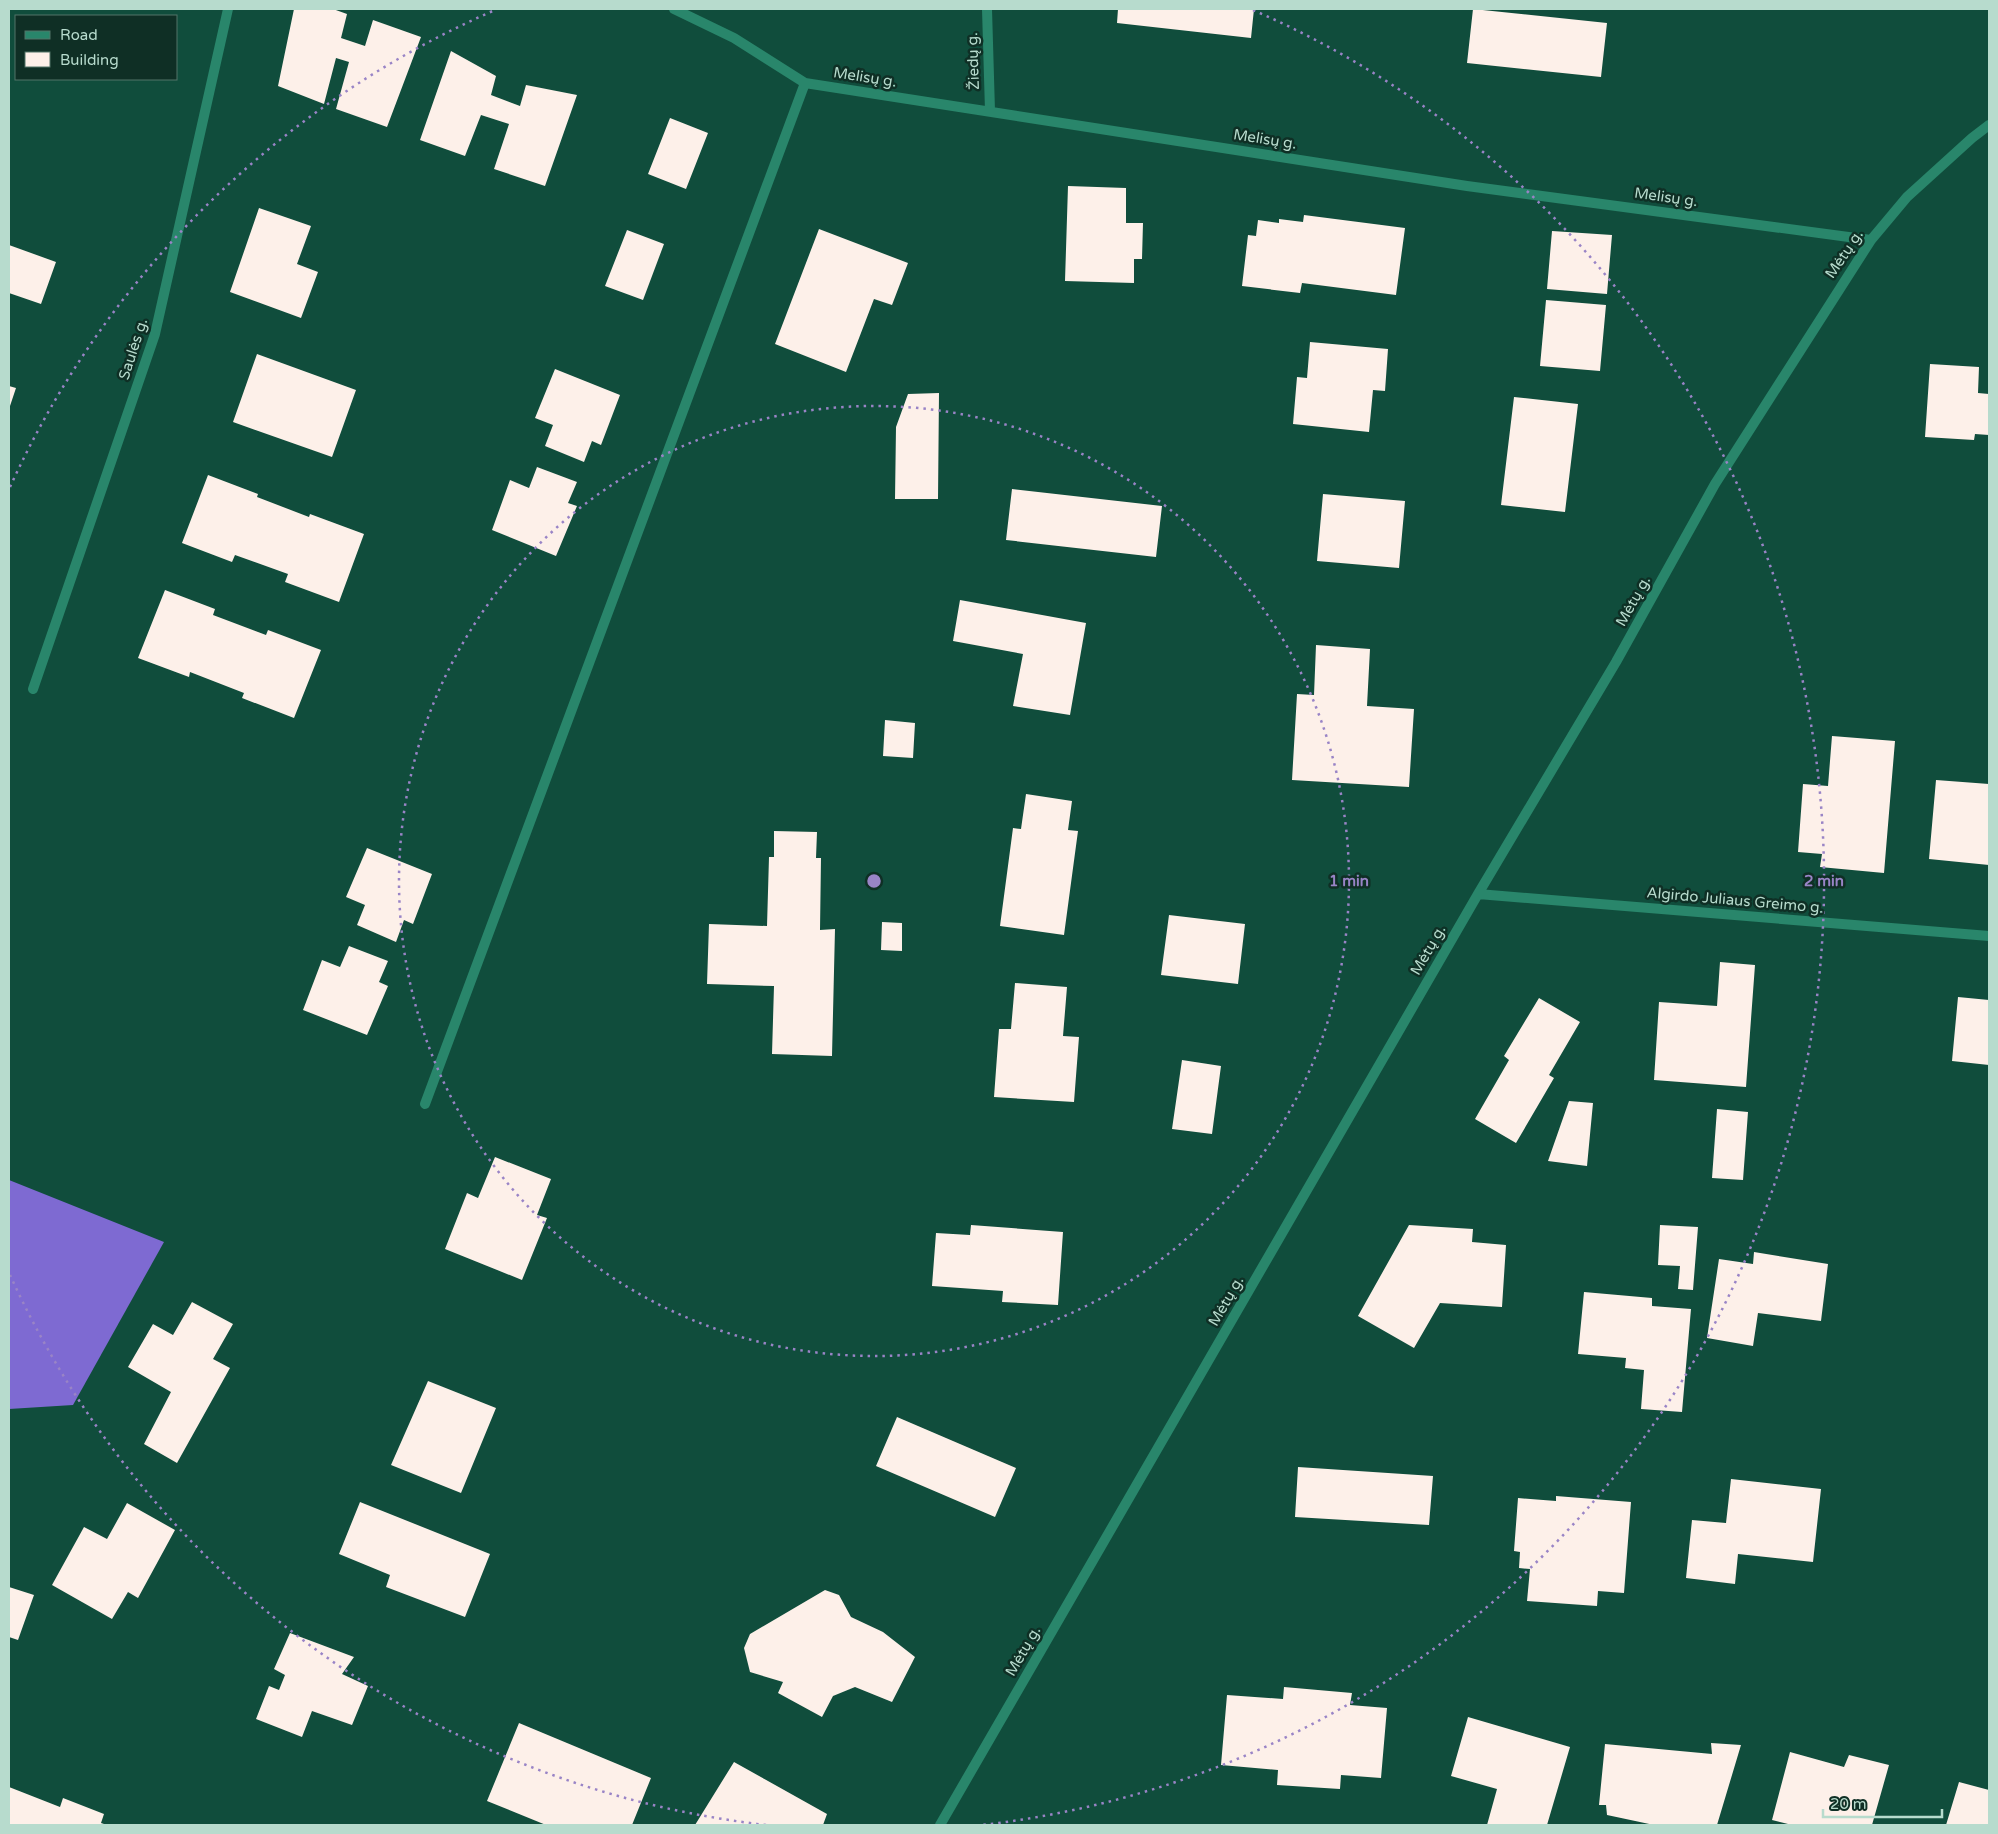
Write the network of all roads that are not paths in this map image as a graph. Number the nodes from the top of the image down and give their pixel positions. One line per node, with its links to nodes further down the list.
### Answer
1 (228, 9): 8 (street, Saulės g.)
2 (674, 9): 4 (street, Melisų g.)
3 (986, 9): 5 (street, Žiedų g.)
4 (805, 83): 5 (street, Melisų g.); 11 (street)
5 (990, 112): 7 (street, Melisų g.)
6 (1989, 125): 7 (street, Mėtų g.)
7 (1871, 240): 9 (street, Mėtų g.)
8 (33, 689)
9 (1478, 894): 10 (street, Algirdo Juliaus Greimo g.); 12 (street, Mėtų g.)
10 (1989, 936)
11 (425, 1104)
12 (940, 1825)

